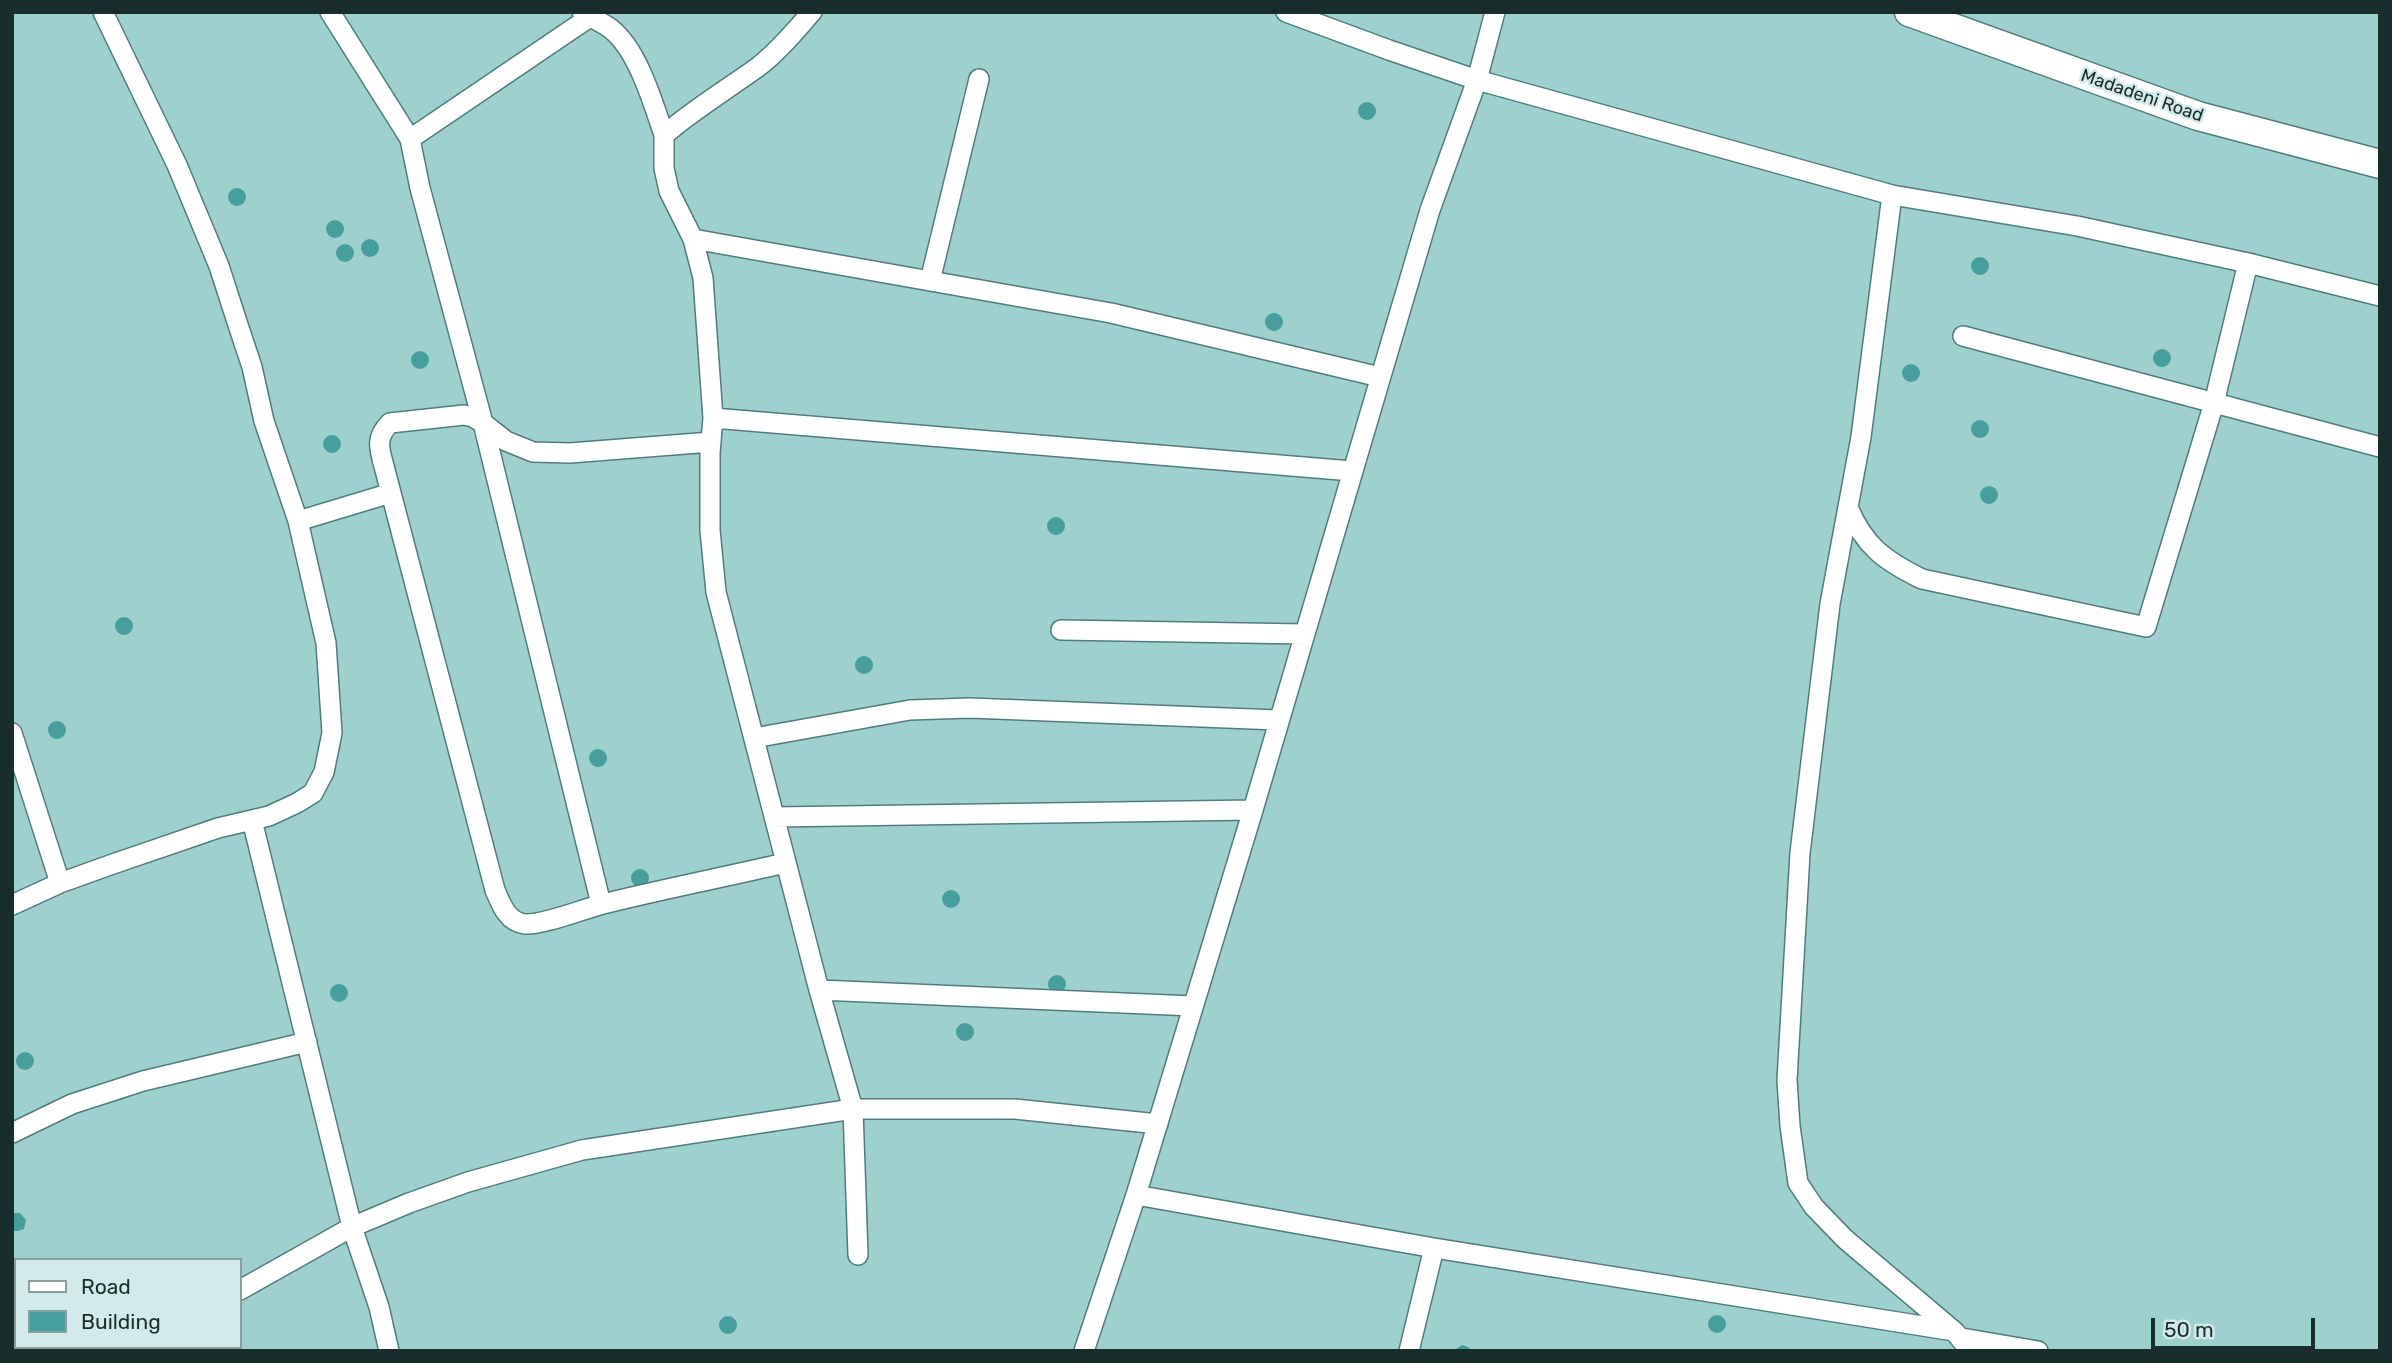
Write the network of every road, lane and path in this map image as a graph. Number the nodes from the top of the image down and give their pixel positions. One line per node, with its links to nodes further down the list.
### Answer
1 (103, 12): 28 (street)
2 (330, 12): 11 (street)
3 (812, 12): 10 (street)
4 (1286, 12): 9 (street)
5 (1495, 12): 9 (street)
6 (1909, 12): 12 (street, Madadeni Road)
7 (586, 15): 10 (street); 11 (street)
8 (979, 79): 16 (street)
9 (1477, 80): 13 (street); 19 (street)
10 (664, 135): 14 (street)
11 (410, 139): 22 (street)
12 (2380, 163)
13 (1892, 195): 15 (street); 27 (street)
14 (693, 239): 16 (street); 21 (street)
15 (2248, 263): 17 (street); 20 (street)
16 (930, 282): 19 (street)
17 (2380, 296)
18 (1963, 336): 20 (street)
19 (1380, 377): 25 (street)
20 (2214, 403): 24 (street); 27 (street)
21 (713, 418): 23 (street); 25 (street)
22 (483, 423): 23 (street); 26 (street); 39 (street)
23 (711, 442): 33 (street)
24 (2380, 447)
25 (1352, 471): 30 (street)
26 (391, 493): 28 (street); 39 (street)
27 (1848, 507): 52 (street)
28 (298, 521): 36 (street)
29 (1060, 631): 30 (street)
30 (1304, 634): 31 (street)
31 (1278, 720): 33 (street); 34 (street)
32 (12, 733): 38 (street)
33 (754, 737): 35 (street)
34 (1253, 810): 35 (street); 42 (street)
35 (774, 817): 37 (street)
36 (252, 820): 38 (street); 43 (street)
37 (786, 863): 39 (street); 41 (street)
38 (60, 883): 40 (street)
39 (601, 904)
40 (12, 905)
41 (819, 990): 42 (street); 44 (street)
42 (1193, 1006): 45 (street)
43 (307, 1042): 46 (street); 48 (street)
44 (853, 1109): 45 (street); 48 (street); 50 (street)
45 (1158, 1124): 47 (street)
46 (12, 1133)
47 (1136, 1195): 49 (street); 54 (street)
48 (352, 1227): 51 (street); 53 (street)
49 (1434, 1248): 52 (street); 55 (street)
50 (858, 1255)
51 (242, 1289)
52 (1963, 1340): 56 (street)
53 (390, 1351)
54 (1084, 1351)
55 (1409, 1351)
56 (2038, 1351)

